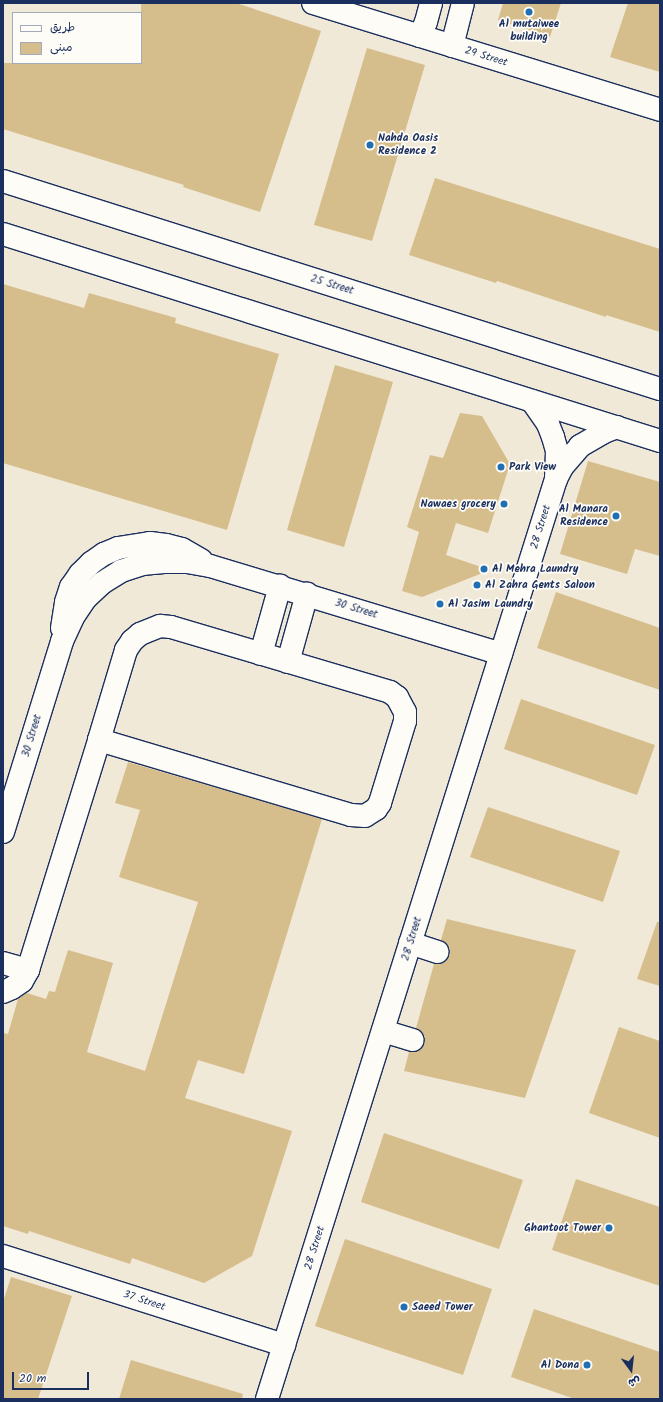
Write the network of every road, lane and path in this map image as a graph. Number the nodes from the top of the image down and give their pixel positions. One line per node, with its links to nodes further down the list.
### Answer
1 (313, 3): 4 (street, 29 Street)
2 (431, 3): 4 (street)
3 (463, 3): 5 (street)
4 (420, 36): 5 (street, 29 Street)
5 (452, 46): 6 (street, 29 Street)
6 (660, 110)
7 (3, 182): 9 (street, 25 Street)
8 (9, 238): 10 (street)
9 (660, 389)
10 (532, 401): 11 (street); 13 (street, 28 Street)
11 (617, 427): 12 (street); 13 (street, 28 Street)
12 (660, 441)
13 (556, 479): 17 (street, 28 Street)
14 (280, 586): 15 (street, 30 Street); 16 (street); 20 (street, 30 Street)
15 (307, 594): 17 (street, 30 Street); 18 (street)
16 (260, 654): 18 (street); 19 (street)
17 (501, 654): 21 (street, 28 Street)
18 (288, 662): 19 (street)
19 (99, 740): 24 (street)
20 (3, 832)
21 (410, 943): 22 (street); 26 (street, 28 Street)
22 (438, 952)
23 (3, 963): 24 (street)
24 (28, 970): 25 (street)
25 (3, 992)
26 (383, 1031): 27 (street); 29 (street, 28 Street)
27 (413, 1040)
28 (3, 1256): 29 (street, 37 Street)
29 (284, 1345): 30 (street, 28 Street)
30 (266, 1399)

